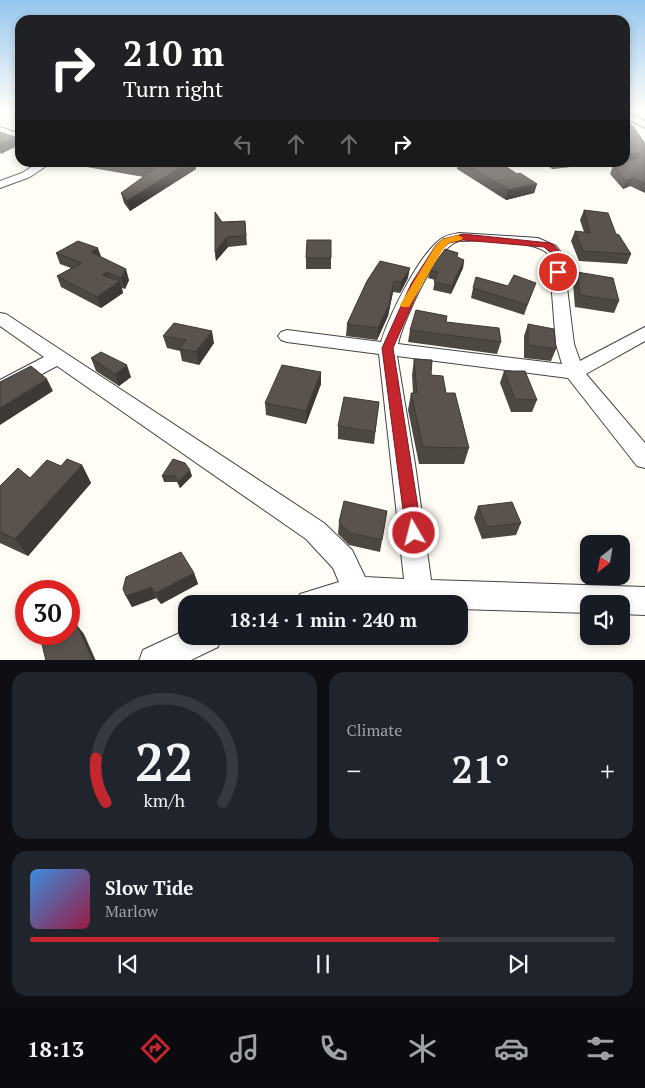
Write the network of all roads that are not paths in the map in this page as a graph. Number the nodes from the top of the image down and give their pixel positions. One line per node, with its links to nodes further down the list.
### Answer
1 (39, 167): 2 (street)
2 (0, 185)
3 (0, 318): 7 (street)
4 (645, 333): 8 (street)
5 (287, 336): 6 (street)
6 (388, 348): 8 (street); 8 (street); 12 (street)
7 (57, 358): 9 (street); 11 (street)
8 (574, 372): 10 (street)
9 (0, 389)
10 (645, 459)
11 (356, 591): 12 (street); 13 (street)
12 (419, 594): 14 (street)
13 (342, 595)
14 (645, 601)
15 (187, 645): 16 (street)
16 (154, 660)

